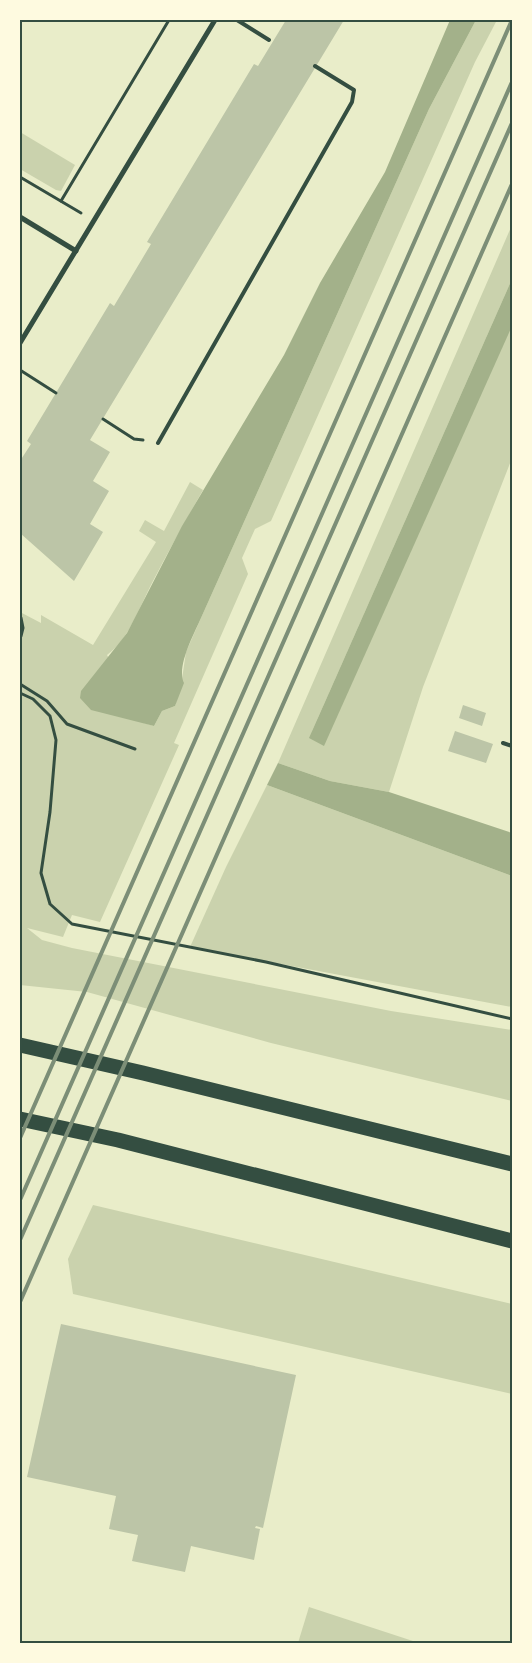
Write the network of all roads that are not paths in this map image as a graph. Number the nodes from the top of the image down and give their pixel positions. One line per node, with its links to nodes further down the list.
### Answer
1 (216, 20): 6 (street)
2 (237, 20): 3 (lane)
3 (269, 40)
4 (315, 66): 8 (lane)
5 (20, 217): 6 (street)
6 (76, 251): 7 (street)
7 (20, 343)
8 (158, 443)
9 (20, 618): 10 (street)
10 (20, 636)
11 (503, 743): 12 (lane)
12 (512, 746)
13 (20, 1045): 15 (highway)
14 (20, 1119): 16 (highway)
15 (512, 1164)
16 (512, 1241)

